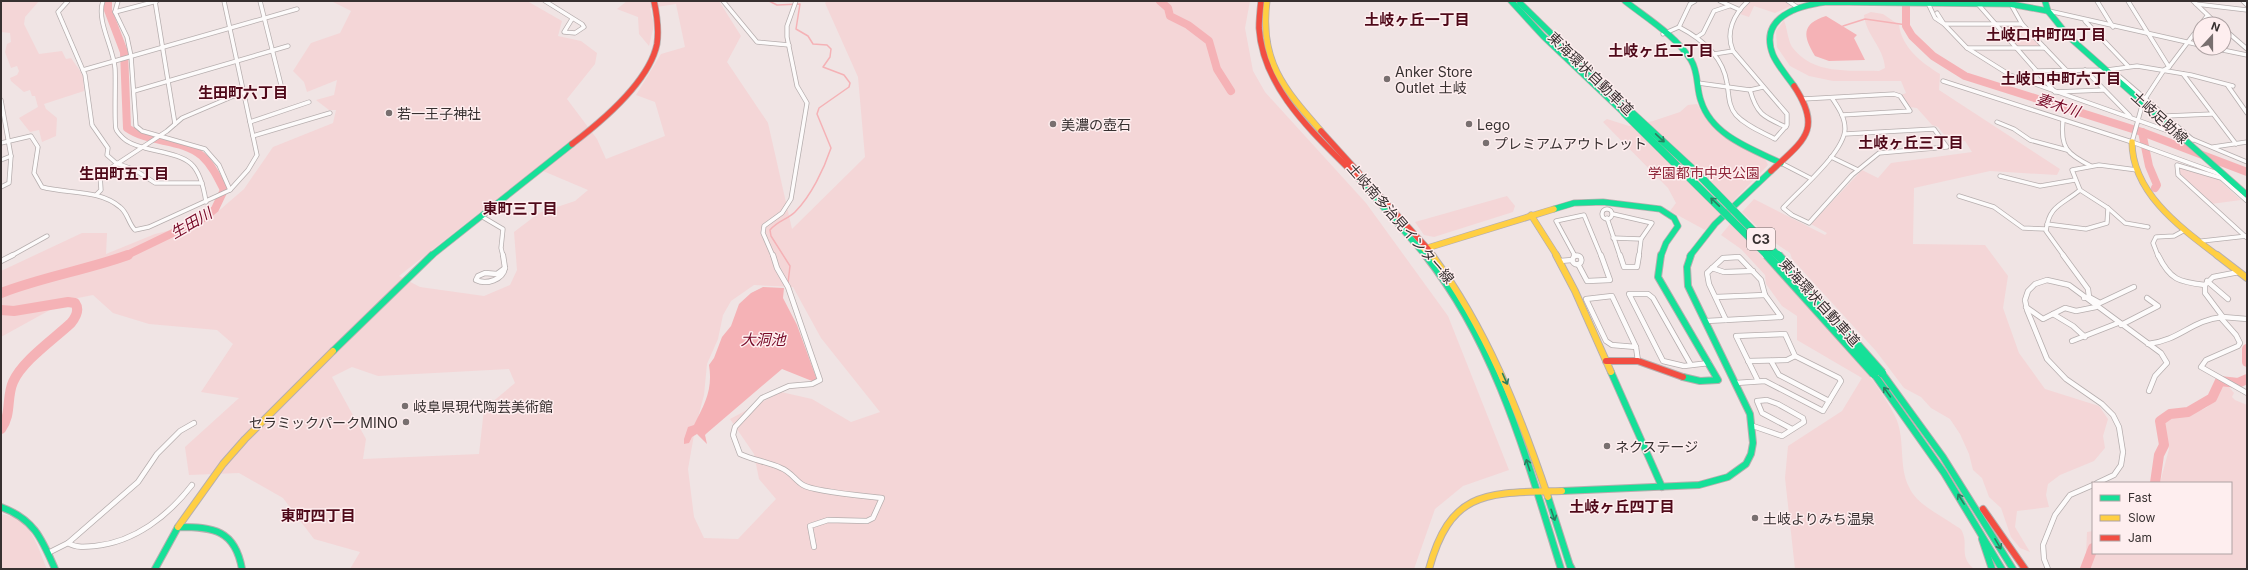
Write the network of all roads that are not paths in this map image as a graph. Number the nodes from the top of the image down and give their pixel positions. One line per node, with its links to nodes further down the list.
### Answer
1 (68, 1): 75 (street)
2 (103, 1): 72 (street)
3 (118, 1): 37 (street)
4 (156, 1): 37 (street); 60 (street)
5 (224, 1): 48 (street)
6 (260, 1): 40 (street)
7 (545, 1): 41 (street)
8 (654, 1): 154 (main road)
9 (723, 1): 58 (street)
10 (1261, 1): 164 (main road, 土岐南多治見インター線)
11 (1267, 1): 164 (main road, 土岐南多治見インター線)
12 (1511, 1): 100 (main road, 東海環状自動車道 / C3)
13 (1518, 1): 100 (main road, 東海環状自動車道 / C3)
14 (1625, 1): 49 (main road)
15 (1695, 1): 46 (street)
16 (1720, 1): 30 (street)
17 (1748, 1): 34 (street)
18 (1788, 1): 32 (street)
19 (1879, 1): 20 (main road); 32 (main road)
20 (1888, 1): 25 (main road)
21 (2044, 1): 36 (main road, 土岐足助線)
22 (2097, 1): 47 (street)
23 (2128, 1): 50 (street)
24 (2243, 1): 31 (street)
25 (1926, 2): 26 (main road); 43 (street)
26 (1977, 2): 27 (main road); 44 (street)
27 (2009, 2): 36 (main road); 45 (street)
28 (2194, 2): 35 (street); 39 (street)
29 (795, 3): 58 (street)
30 (1729, 6): 34 (street); 52 (street)
31 (2247, 6)
32 (1798, 8): 96 (main road)
33 (297, 9): 40 (street)
34 (1740, 10): 66 (street)
35 (2247, 10)
36 (2048, 11): 42 (street); 78 (main road, 土岐足助線)
37 (116, 12): 70 (street)
38 (1937, 13): 43 (street)
39 (2208, 16)
40 (264, 18): 48 (street); 65 (street)
41 (572, 19): 41 (street)
42 (2085, 20): 47 (street); 73 (street)
43 (1944, 24): 44 (street); 61 (street)
44 (1993, 24): 45 (street); 62 (street)
45 (2022, 24): 63 (street)
46 (1680, 27): 49 (street); 52 (street)
47 (2113, 27): 50 (street)
48 (230, 28): 60 (street); 71 (street)
49 (1662, 34): 84 (main road)
50 (2151, 36): 56 (street); 74 (street)
51 (2232, 36): 54 (street)
52 (1697, 37): 68 (street)
53 (2192, 37): 56 (street)
54 (2240, 42): 55 (street); 64 (street)
55 (2247, 42)
56 (2188, 43): 57 (street); 74 (street)
57 (2192, 44)
58 (789, 45): 220 (street)
59 (288, 46): 65 (street)
60 (162, 48): 70 (street); 82 (street)
61 (1966, 48): 62 (street); 94 (street)
62 (2016, 48): 63 (street); 80 (street)
63 (2045, 48): 76 (street)
64 (2247, 49)
65 (272, 50): 71 (street); 89 (street)
66 (1733, 51): 68 (street); 88 (street)
67 (2232, 52): 69 (street)
68 (1714, 54): 87 (street)
69 (2247, 55)
70 (131, 56): 72 (street); 92 (street)
71 (236, 61): 82 (street); 93 (street)
72 (113, 62): 75 (street); 124 (street)
73 (2128, 66): 78 (street); 79 (street)
74 (2169, 67): 79 (street)
75 (83, 70): 132 (street)
76 (2066, 70): 77 (street); 80 (street)
77 (2084, 70): 78 (street); 91 (street)
78 (2110, 70): 98 (main road, 土岐足助線)
79 (2164, 70): 81 (street); 98 (street)
80 (2035, 71): 94 (street)
81 (2183, 74): 85 (street); 103 (street)
82 (167, 81): 92 (street); 112 (street)
83 (1944, 81): 107 (street)
84 (1698, 83): 87 (street); 131 (main road)
85 (2228, 86): 86 (street); 102 (street)
86 (2233, 86)
87 (1728, 87): 90 (street); 113 (street)
88 (1763, 87): 90 (street); 113 (street)
89 (282, 88)
90 (1750, 90): 113 (street)
91 (2104, 90): 94 (street); 106 (street)
92 (134, 91): 116 (street)
93 (243, 92): 109 (street); 112 (street)
94 (2055, 92): 106 (street)
95 (1832, 98): 96 (street); 104 (street); 104 (street)
96 (1803, 99): 131 (main road)
97 (1, 100): 108 (street)
98 (2145, 100): 105 (street); 111 (street); 118 (main road, 土岐足助線)
99 (309, 102): 109 (street)
100 (1627, 112): 201 (main road, 東海環状自動車道 / C3, bridge)
101 (330, 113): 117 (street)
102 (2247, 113)
103 (2212, 114): 105 (street); 123 (street)
104 (1842, 115): 115 (street)
105 (2166, 116): 118 (street)
106 (2131, 118): 111 (street)
107 (2063, 120): 120 (street); 126 (street)
108 (3, 121): 119 (street)
109 (250, 122): 117 (street)
110 (1997, 122): 126 (street)
111 (2137, 122): 114 (street); 120 (street)
112 (175, 124): 116 (street)
113 (1786, 127)
114 (2171, 132)
115 (1845, 134): 128 (street); 134 (street)
116 (161, 135): 124 (street); 142 (street)
117 (253, 136): 142 (street)
118 (2189, 139): 125 (street); 137 (main road, 土岐足助線)
119 (8, 141): 122 (street); 127 (street); 144 (street)
120 (2133, 141): 135 (main road); 137 (street)
121 (2247, 142): 123 (street)
122 (1, 144)
123 (2236, 144): 125 (street)
124 (143, 147): 132 (street); 140 (street)
125 (2213, 147): 130 (street)
126 (2067, 150): 133 (street)
127 (11, 156): 129 (street); 141 (street)
128 (1832, 157): 134 (street); 138 (street)
129 (1, 160)
130 (2247, 162)
131 (1781, 163): 138 (street); 188 (main road)
132 (117, 165): 140 (street); 144 (street)
133 (2092, 166): 135 (street); 139 (street)
134 (1858, 170): 138 (street)
135 (2137, 170): 158 (main road)
136 (2000, 176): 139 (street)
137 (2226, 176): 145 (main road, 土岐足助線)
138 (1810, 178)
139 (2075, 180): 143 (street)
140 (202, 183): 148 (street)
141 (1, 187)
142 (230, 190): 148 (street)
143 (2080, 190): 150 (street); 156 (street)
144 (96, 195): 148 (street)
145 (2247, 195)
146 (1959, 196): 156 (street)
147 (2247, 201): 160 (street)
148 (206, 202)
149 (1603, 202): 151 (street); 153 (main road); 199 (main road)
150 (2108, 208): 156 (street); 157 (street)
151 (1606, 210): 152 (street); 155 (street)
152 (1613, 214): 155 (street); 162 (street)
153 (1531, 215): 164 (main road); 167 (main road)
154 (481, 216): 170 (street); 217 (main road)
155 (1607, 218): 161 (street)
156 (2046, 226): 179 (street)
157 (2148, 227)
158 (2185, 230): 163 (main road); 175 (street)
159 (47, 236): 168 (street)
160 (2247, 237): 163 (street)
161 (1613, 238): 162 (street); 162 (street)
162 (1641, 239)
163 (2202, 241): 173 (main road)
164 (1423, 249): 215 (main road, 土岐南多治見インター線)
165 (1575, 256): 166 (street); 169 (street); 169 (street)
166 (1572, 260): 167 (street); 169 (street)
167 (1560, 261): 195 (main road)
168 (1, 262)
169 (1578, 264)
170 (506, 267): 170 (street)
171 (1712, 268): 172 (street); 172 (street); 178 (street)
172 (1753, 271): 177 (street)
173 (2239, 272): 174 (main road); 175 (street)
174 (2247, 278)
175 (2206, 283): 181 (street); 185 (street)
176 (2134, 287): 179 (street)
177 (1765, 294): 178 (street); 187 (street)
178 (1716, 297): 187 (street)
179 (2087, 297): 182 (street); 183 (street)
180 (2147, 298): 189 (street)
181 (2228, 299)
182 (2026, 306): 184 (street); 211 (street)
183 (2096, 307): 184 (street); 189 (street)
184 (2053, 314): 190 (street)
185 (2221, 317): 186 (street); 192 (street); 205 (street)
186 (2247, 319)
187 (1727, 320): 188 (street)
188 (1706, 321): 203 (main road)
189 (2119, 324): 190 (street); 192 (street)
190 (2085, 337): 191 (street)
191 (2072, 341)
192 (2148, 344): 204 (street)
193 (1636, 347): 193 (street); 196 (street)
194 (1795, 356): 197 (street); 198 (street); 206 (street)
195 (1606, 361): 196 (main road); 214 (main road)
196 (1638, 361): 199 (main road)
197 (1771, 361): 198 (street); 206 (street)
198 (1748, 362): 202 (street)
199 (1709, 363): 200 (street)
200 (1690, 365): 200 (street)
201 (1878, 374): 207 (main road, 東海環状自動車道 / C3); 218 (main road, 東海環状自動車道 / C3, one-way to 201)
202 (1758, 381): 203 (street); 206 (street)
203 (1736, 383): 209 (main road)
204 (2149, 391)
205 (2247, 393)
206 (1829, 400)
207 (1908, 407): 230 (main road, 東海環状自動車道 / C3, one-way to 230); 231 (main road)
208 (194, 423): 219 (street)
209 (1753, 426): 210 (street); 214 (main road)
210 (1792, 430): 210 (street)
211 (2098, 482)
212 (192, 485): 219 (street)
213 (2092, 485): 232 (street)
214 (1662, 487): 215 (main road)
215 (1541, 493): 222 (main road, 土岐南多治見インター線, one-way to 222); 226 (main road); 227 (main road, 土岐南多治見インター線)
216 (1, 507): 221 (main road)
217 (178, 527): 224 (main road); 225 (main road)
218 (1978, 528): 228 (main road); 229 (main road, 東海環状自動車道 / C3)
219 (68, 543): 221 (street)
220 (814, 547)
221 (48, 554): 223 (main road)
222 (1571, 568)
223 (55, 569)
224 (156, 569)
225 (242, 569)
226 (1429, 569)
227 (1561, 569)
228 (1992, 569)
229 (2002, 569)
230 (2013, 569)
231 (2025, 569)
232 (2048, 569)

